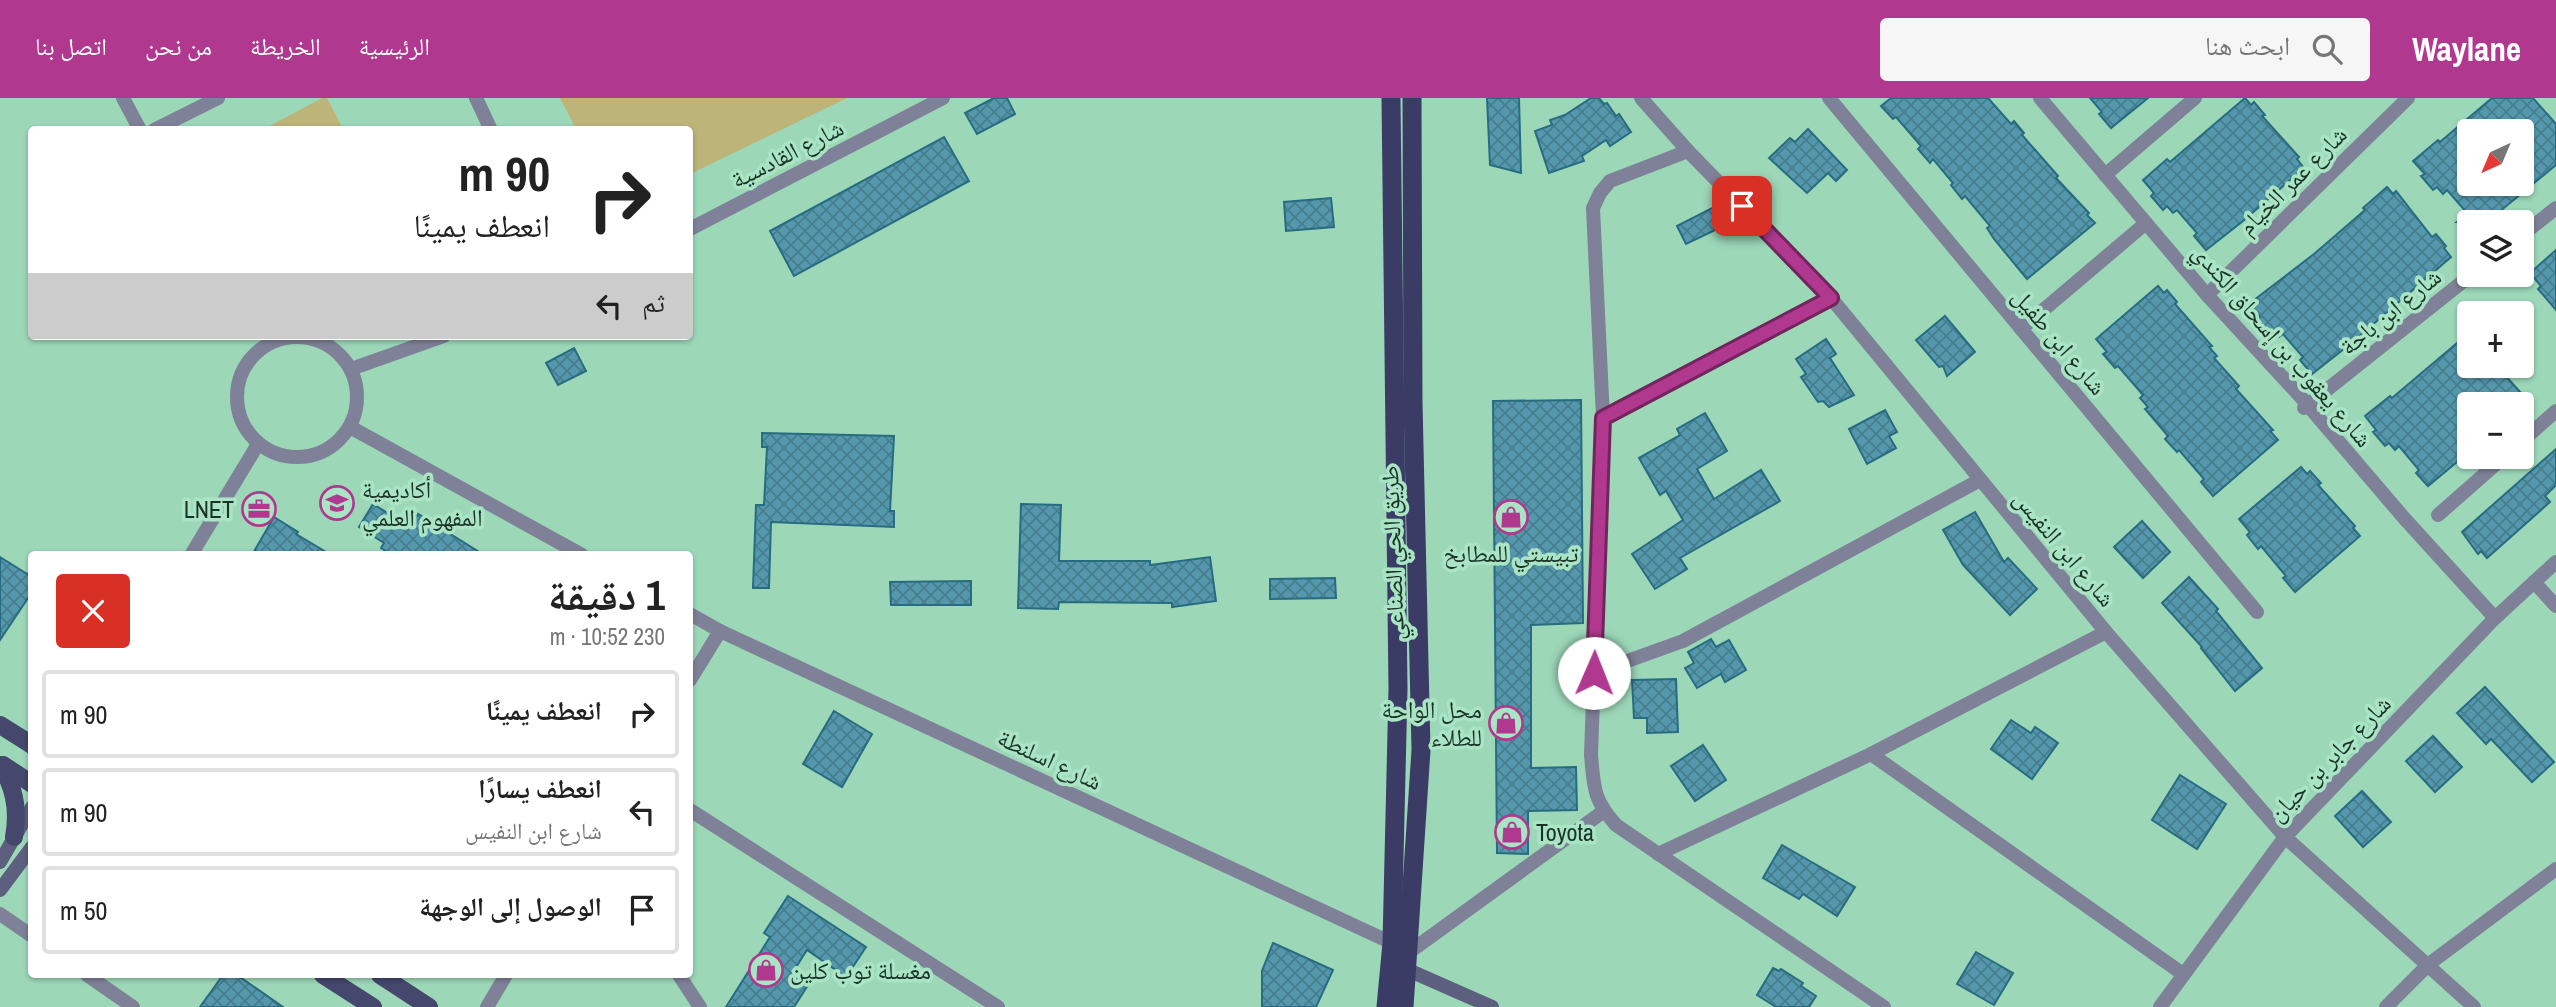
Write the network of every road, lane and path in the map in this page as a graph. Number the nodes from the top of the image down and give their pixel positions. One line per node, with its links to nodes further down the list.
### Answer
1 (123, 98): 12 (street)
2 (218, 98): 13 (street)
3 (476, 98): 14 (street)
4 (943, 98): 20 (street, شارع القادسية)
5 (1391, 98): 67 (highway, طريق الحي الصناعي)
6 (1412, 98): 67 (highway, طريق الحي الصناعي)
7 (1641, 98): 15 (street, شارع ابن النفيس)
8 (1829, 98): 24 (street, شارع ابن طفيل)
9 (2040, 98): 16 (street, شارع يعقوب بن إسحاق الكندي)
10 (2195, 98): 16 (street)
11 (2408, 98): 22 (street, شارع عمر الخيام)
12 (138, 126)
13 (162, 126)
14 (489, 126)
15 (1688, 151): 23 (street, شارع ابن النفيس); 31 (street)
16 (2105, 175): 18 (street, شارع يعقوب بن إسحاق الكندي)
17 (2556, 208): 19 (street)
18 (2146, 223): 22 (street, شارع يعقوب بن إسحاق الكندي); 24 (street)
19 (2534, 225)
20 (693, 227)
21 (2457, 287): 29 (street, شارع ابن باجة)
22 (2207, 295): 29 (street, شارع يعقوب بن إسحاق الكندي)
23 (1831, 298): 31 (street); 36 (street, شارع ابن النفيس)
24 (2021, 330): 43 (street, شارع ابن طفيل)
25 (312, 340): 28 (street)
26 (433, 340): 28 (street)
27 (261, 341): 34 (street)
28 (351, 369): 32 (street)
29 (2306, 407): 45 (street, شارع يعقوب بن إسحاق الكندي)
30 (2556, 411): 33 (street)
31 (1603, 418): 48 (street)
32 (350, 427): 34 (street); 39 (street)
33 (2534, 430)
34 (258, 443): 38 (street)
35 (2490, 469): 37 (street)
36 (1979, 480): 47 (street, شارع ابن النفيس); 48 (street)
37 (2438, 515)
38 (193, 551)
39 (575, 551)
40 (2556, 562): 41 (street, شارع جابر بن حيان)
41 (2534, 582): 42 (street); 45 (street, شارع جابر بن حيان)
42 (2556, 606)
43 (2257, 612)
44 (693, 616): 46 (street, شارع اسلنطة)
45 (2495, 618): 59 (street, شارع جابر بن حيان)
46 (720, 631): 49 (street); 67 (street, شارع اسلنطة)
47 (2106, 632): 52 (street); 59 (street, شارع ابن النفيس)
48 (1594, 673): 55 (street)
49 (693, 675)
50 (0, 725): 51 (main road)
51 (28, 742)
52 (1871, 754): 61 (street); 69 (street)
53 (0, 764): 54 (main road); 58 (main road)
54 (28, 781)
55 (1604, 811): 61 (street); 67 (street)
56 (693, 812): 80 (street)
57 (28, 814): 58 (main road)
58 (15, 836): 62 (main road)
59 (2285, 836): 68 (street, شارع ابن النفيس); 69 (street, شارع جابر بن حيان)
60 (28, 852): 64 (main road)
61 (1658, 854): 84 (street)
62 (0, 862)
63 (2556, 869): 68 (street)
64 (0, 890)
65 (0, 914): 66 (street)
66 (28, 933)
67 (1403, 955): 81 (highway, طريق الحي الصناعي); 82 (highway, طريق الحي الصناعي); 83 (main road)
68 (2429, 964): 86 (street); 87 (street, شارع ابن النفيس)
69 (2183, 974): 85 (street, شارع جابر بن حيان)
70 (91, 978): 75 (street)
71 (328, 978): 76 (main road)
72 (385, 978): 77 (main road)
73 (504, 978): 78 (street)
74 (681, 978): 79 (street)
75 (133, 1007)
76 (373, 1007)
77 (429, 1007)
78 (486, 1007)
79 (700, 1007)
80 (998, 1007)
81 (1386, 1007)
82 (1404, 1007)
83 (1492, 1007)
84 (1884, 1007)
85 (2160, 1007)
86 (2386, 1007)
87 (2474, 1007)

